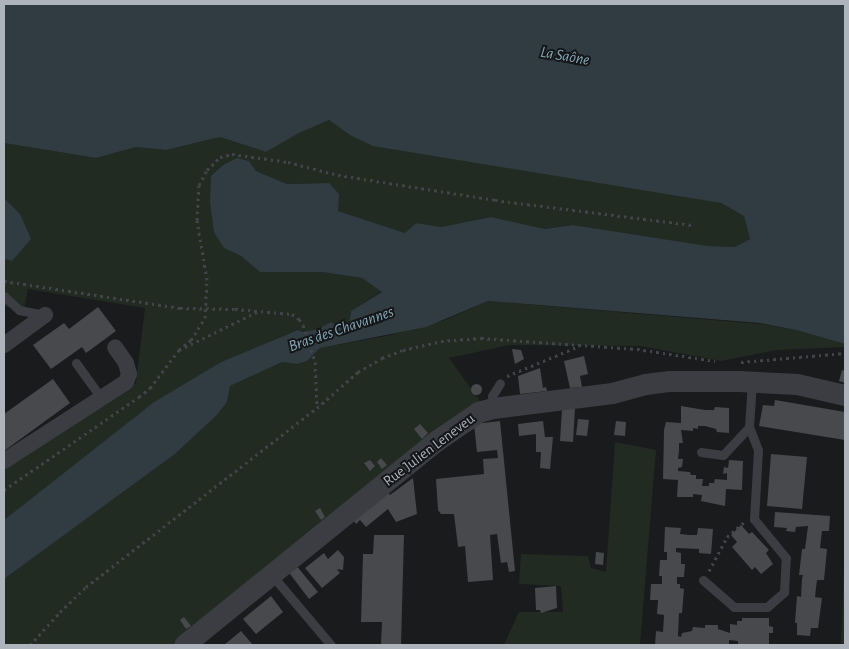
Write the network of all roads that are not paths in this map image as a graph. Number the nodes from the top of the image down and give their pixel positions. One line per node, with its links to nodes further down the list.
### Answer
1 (4, 296): 2 (lane)
2 (45, 316): 3 (street)
3 (4, 345)
4 (115, 347): 9 (street)
5 (76, 363): 9 (lane)
6 (752, 382): 8 (street, Rue Julien Leneveu); 10 (street, Rue Julien Leneveu); 11 (lane)
7 (500, 383): 10 (lane)
8 (845, 395)
9 (102, 399): 13 (street)
10 (493, 408): 14 (street, Rue Julien Leneveu)
11 (750, 427): 12 (lane); 15 (lane)
12 (701, 452)
13 (4, 462)
14 (271, 574): 16 (street, Rue Julien Leneveu); 17 (lane)
15 (703, 580)
16 (184, 645)
17 (331, 645)

